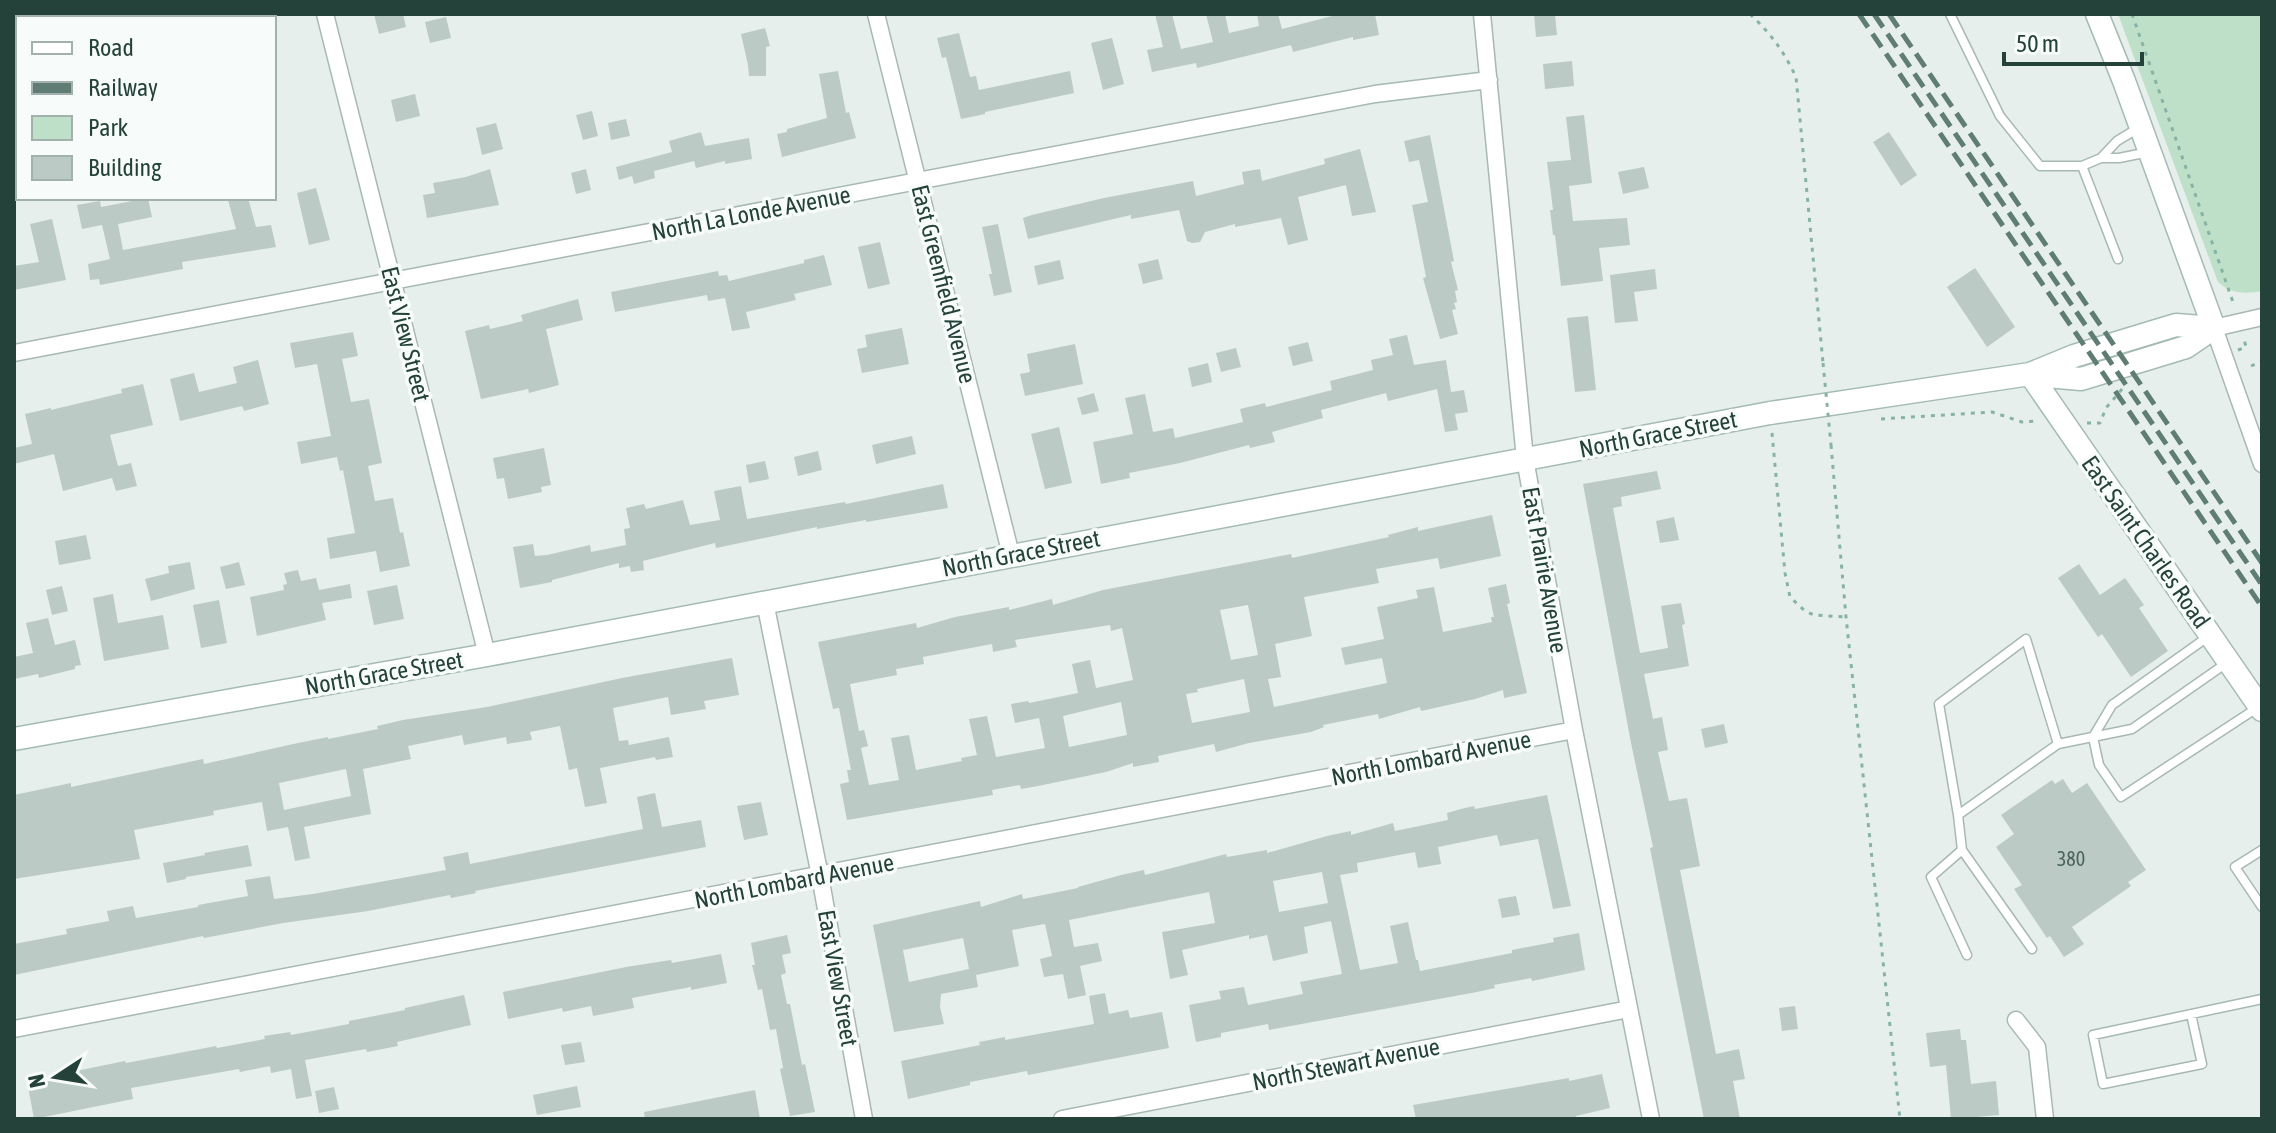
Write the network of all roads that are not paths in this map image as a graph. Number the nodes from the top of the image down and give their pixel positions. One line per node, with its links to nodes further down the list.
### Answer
1 (325, 14): 13 (street, East View Street)
2 (876, 14): 11 (street, East Greenfield Avenue)
3 (1482, 14): 6 (street, East Prairie Avenue)
4 (1950, 14): 10 (lane)
5 (2097, 14): 7 (street)
6 (1489, 80): 11 (street, North La Londe Avenue); 18 (street, East Prairie Avenue)
7 (2141, 126): 8 (street); 9 (lane)
8 (2150, 152): 9 (lane); 15 (street)
9 (2101, 158): 10 (lane)
10 (2082, 166): 12 (lane)
11 (918, 181): 13 (street, North La Londe Avenue); 20 (street, East Greenfield Avenue)
12 (2118, 259)
13 (393, 281): 16 (street, North La Londe Avenue); 23 (street, East View Street)
14 (2262, 317): 15 (street)
15 (2214, 328): 17 (street, North Grace Street); 19 (street)
16 (14, 353)
17 (2030, 374): 18 (street, North Grace Street); 22 (street, East Saint Charles Road)
18 (1525, 459): 20 (street, North Grace Street); 26 (street, East Prairie Avenue)
19 (2262, 464)
20 (1011, 555): 21 (street, North Grace Street)
21 (765, 602): 23 (street, North Grace Street); 33 (street, East View Street)
22 (2210, 635): 24 (street, East Saint Charles Road); 27 (lane)
23 (487, 655): 28 (street, North Grace Street)
24 (2229, 662): 25 (street, East Saint Charles Road); 27 (lane)
25 (2261, 708): 27 (lane)
26 (1574, 730): 33 (street, North Lombard Avenue); 38 (street, East Prairie Avenue)
27 (2093, 737): 29 (lane)
28 (14, 739)
29 (2058, 744): 30 (lane); 30 (lane)
30 (1958, 815): 31 (lane)
31 (1962, 850): 35 (lane); 36 (lane)
32 (2262, 850): 34 (lane)
33 (820, 876): 41 (street, North Lombard Avenue); 42 (street, East View Street)
34 (2262, 907)
35 (2032, 949)
36 (1967, 955)
37 (2262, 999): 39 (lane)
38 (1629, 1009): 43 (street, North Stewart Avenue); 44 (street, East Prairie Avenue)
39 (2191, 1014): 39 (lane)
40 (2016, 1020): 45 (street)
41 (14, 1029)
42 (864, 1119)
43 (1062, 1119)
44 (1651, 1119)
45 (2045, 1119)

